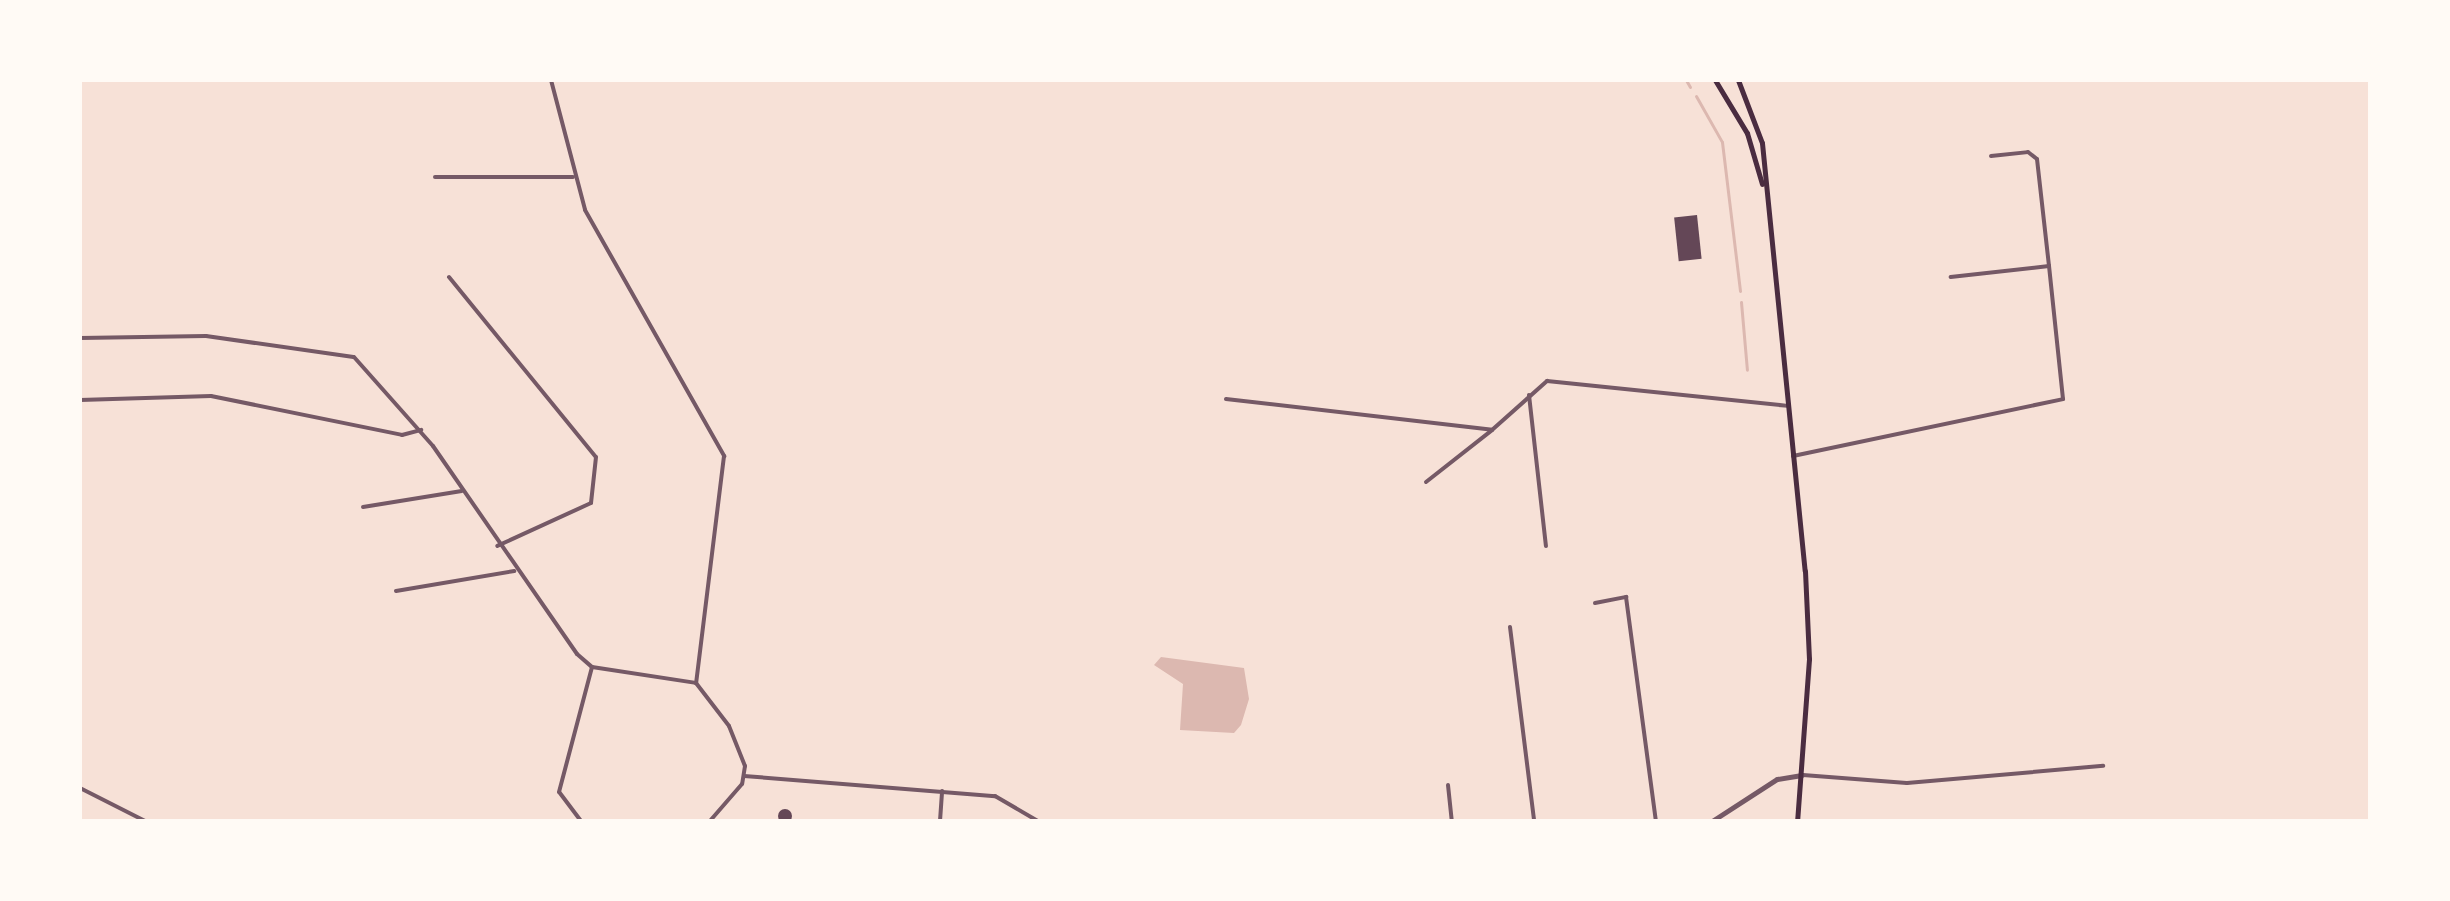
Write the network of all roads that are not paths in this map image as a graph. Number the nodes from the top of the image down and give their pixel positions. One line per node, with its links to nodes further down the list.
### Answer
1 (551, 80): 6 (street)
2 (1715, 80): 7 (main road)
3 (1738, 80): 7 (main road)
4 (1991, 156): 8 (street)
5 (435, 177): 6 (street)
6 (573, 177): 29 (street)
7 (1765, 197): 15 (main road)
8 (2049, 266): 10 (street); 18 (street)
9 (449, 277): 22 (street)
10 (1951, 277)
11 (80, 338): 16 (street)
12 (1529, 395): 15 (street); 17 (street); 23 (street)
13 (1226, 399): 17 (street)
14 (80, 400): 16 (street)
15 (1788, 406): 18 (main road)
16 (421, 430): 20 (street)
17 (1492, 430): 19 (street)
18 (1793, 456): 31 (main road)
19 (1426, 482)
20 (462, 491): 21 (street); 22 (street)
21 (363, 507)
22 (497, 546): 24 (street)
23 (1546, 546)
24 (514, 571): 25 (street); 28 (street)
25 (396, 591)
26 (1595, 603): 43 (street)
27 (1510, 627): 42 (street)
28 (592, 667): 29 (street); 37 (street)
29 (696, 683): 32 (street)
30 (2103, 766): 31 (street)
31 (1802, 775): 44 (street); 45 (main road)
32 (744, 776): 35 (street); 38 (street)
33 (1448, 785): 41 (street)
34 (80, 788): 36 (street)
35 (942, 791): 39 (street); 40 (street)
36 (145, 821)
37 (581, 821)
38 (710, 821)
39 (940, 821)
40 (1038, 821)
41 (1452, 821)
42 (1534, 821)
43 (1656, 821)
44 (1712, 821)
45 (1797, 821)

